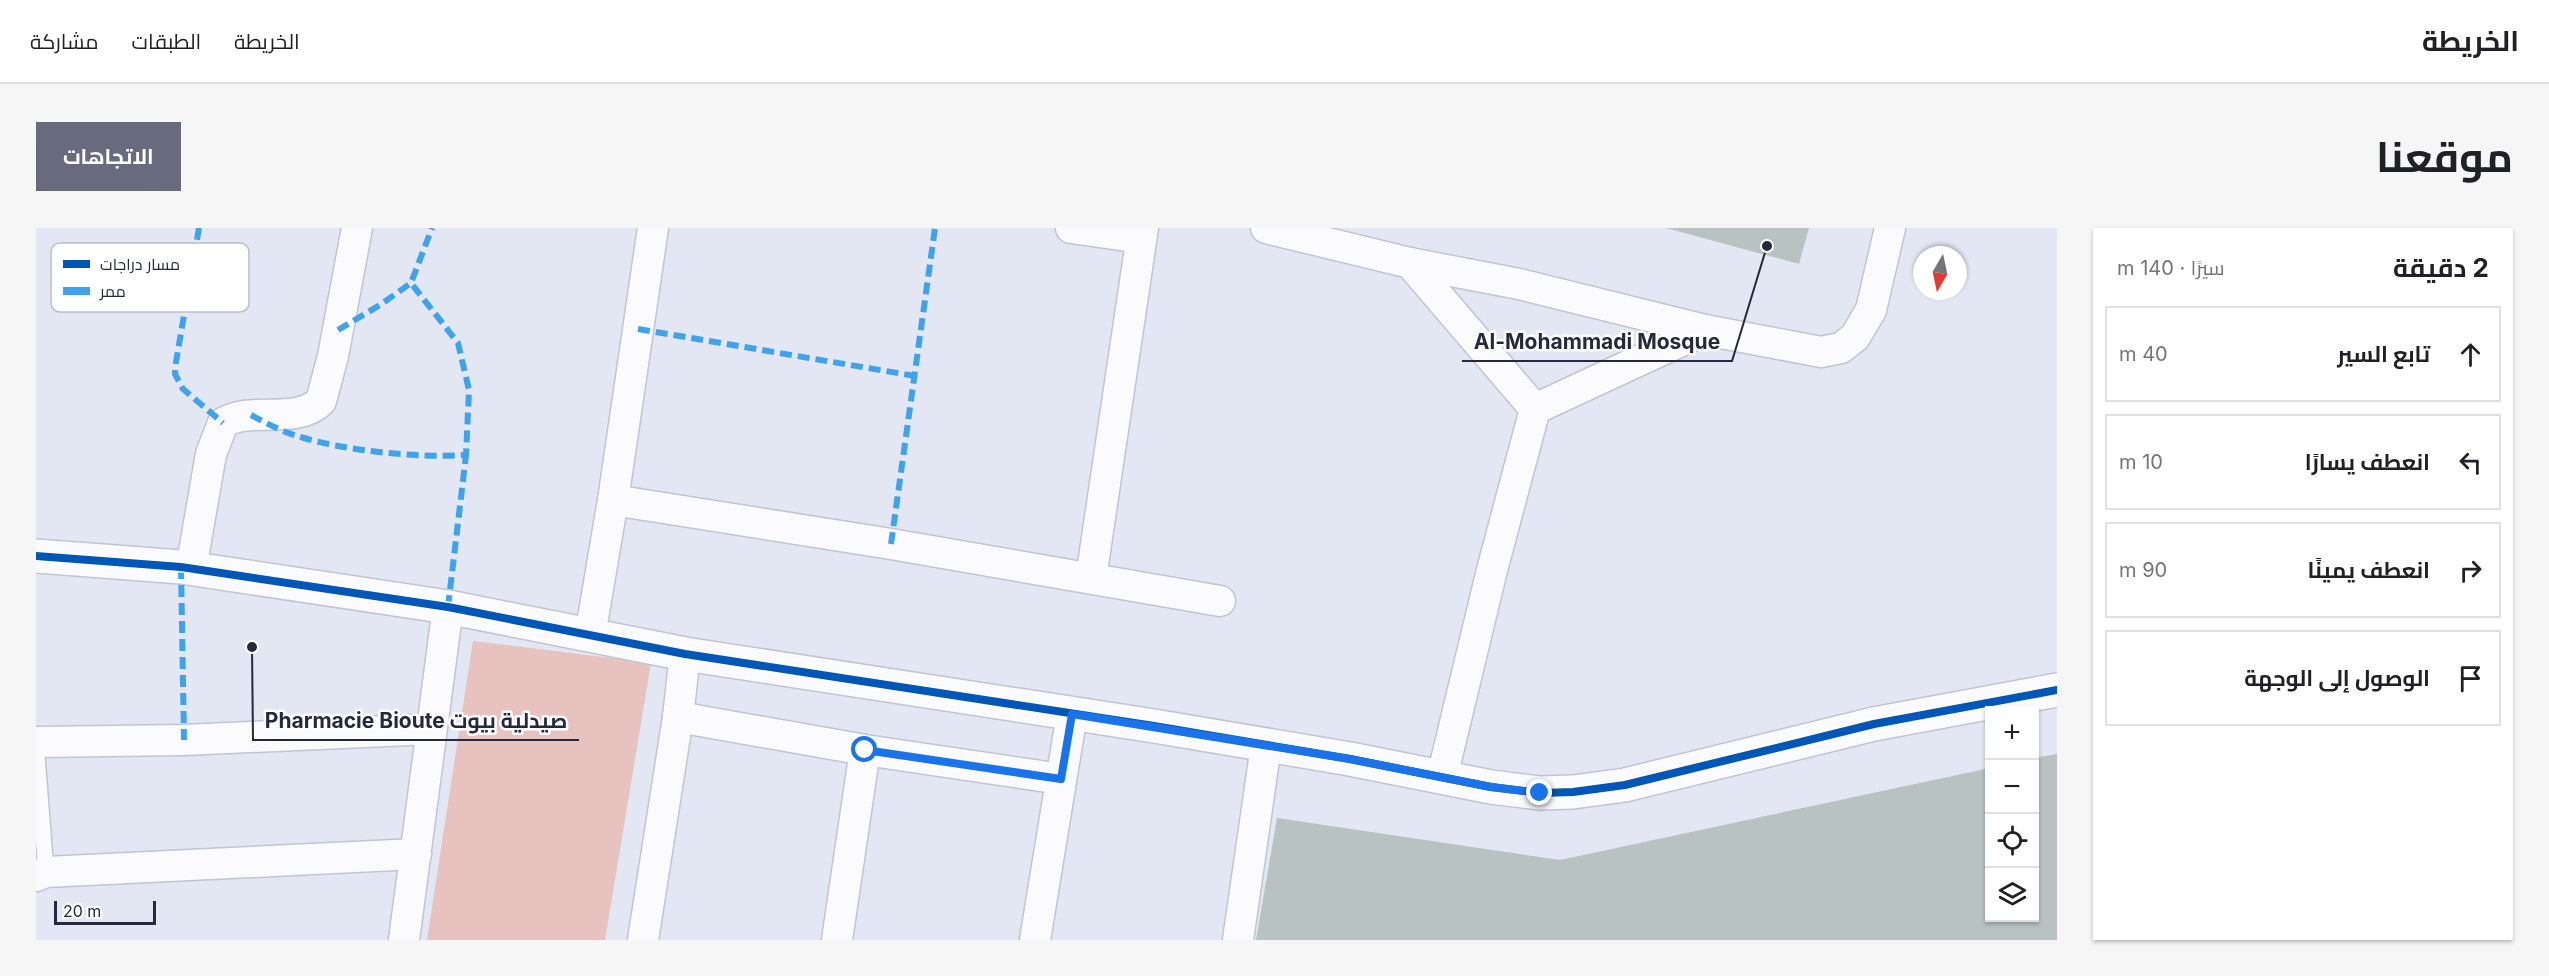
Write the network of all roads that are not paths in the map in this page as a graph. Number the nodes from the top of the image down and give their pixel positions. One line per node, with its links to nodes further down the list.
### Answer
1 (357, 228): 12 (street)
2 (653, 228): 10 (street)
3 (1071, 228): 6 (street)
4 (1266, 228): 7 (street)
5 (1890, 228): 8 (street)
6 (1142, 233): 13 (street)
7 (1410, 263): 8 (street); 9 (street)
8 (1705, 330): 9 (street)
9 (1535, 409): 25 (street)
10 (613, 500): 13 (street); 16 (street)
11 (36, 556): 12 (street)
12 (191, 569): 15 (street)
13 (1091, 578): 14 (street)
14 (1220, 601)
15 (448, 607): 16 (street); 21 (street)
16 (590, 636): 17 (street)
17 (685, 654): 19 (street); 20 (street)
18 (2057, 690): 25 (street)
19 (1072, 714): 23 (street); 26 (street)
20 (678, 717): 24 (street); 30 (street)
21 (431, 729): 22 (street); 27 (street)
22 (36, 742): 28 (lane)
23 (1266, 746): 25 (street); 33 (street)
24 (865, 750): 26 (street); 31 (street)
25 (1442, 777)
26 (1061, 779): 32 (street)
27 (416, 854): 28 (street); 29 (street)
28 (41, 874)
29 (404, 940)
30 (644, 940)
31 (837, 940)
32 (1035, 940)
33 (1238, 940)

